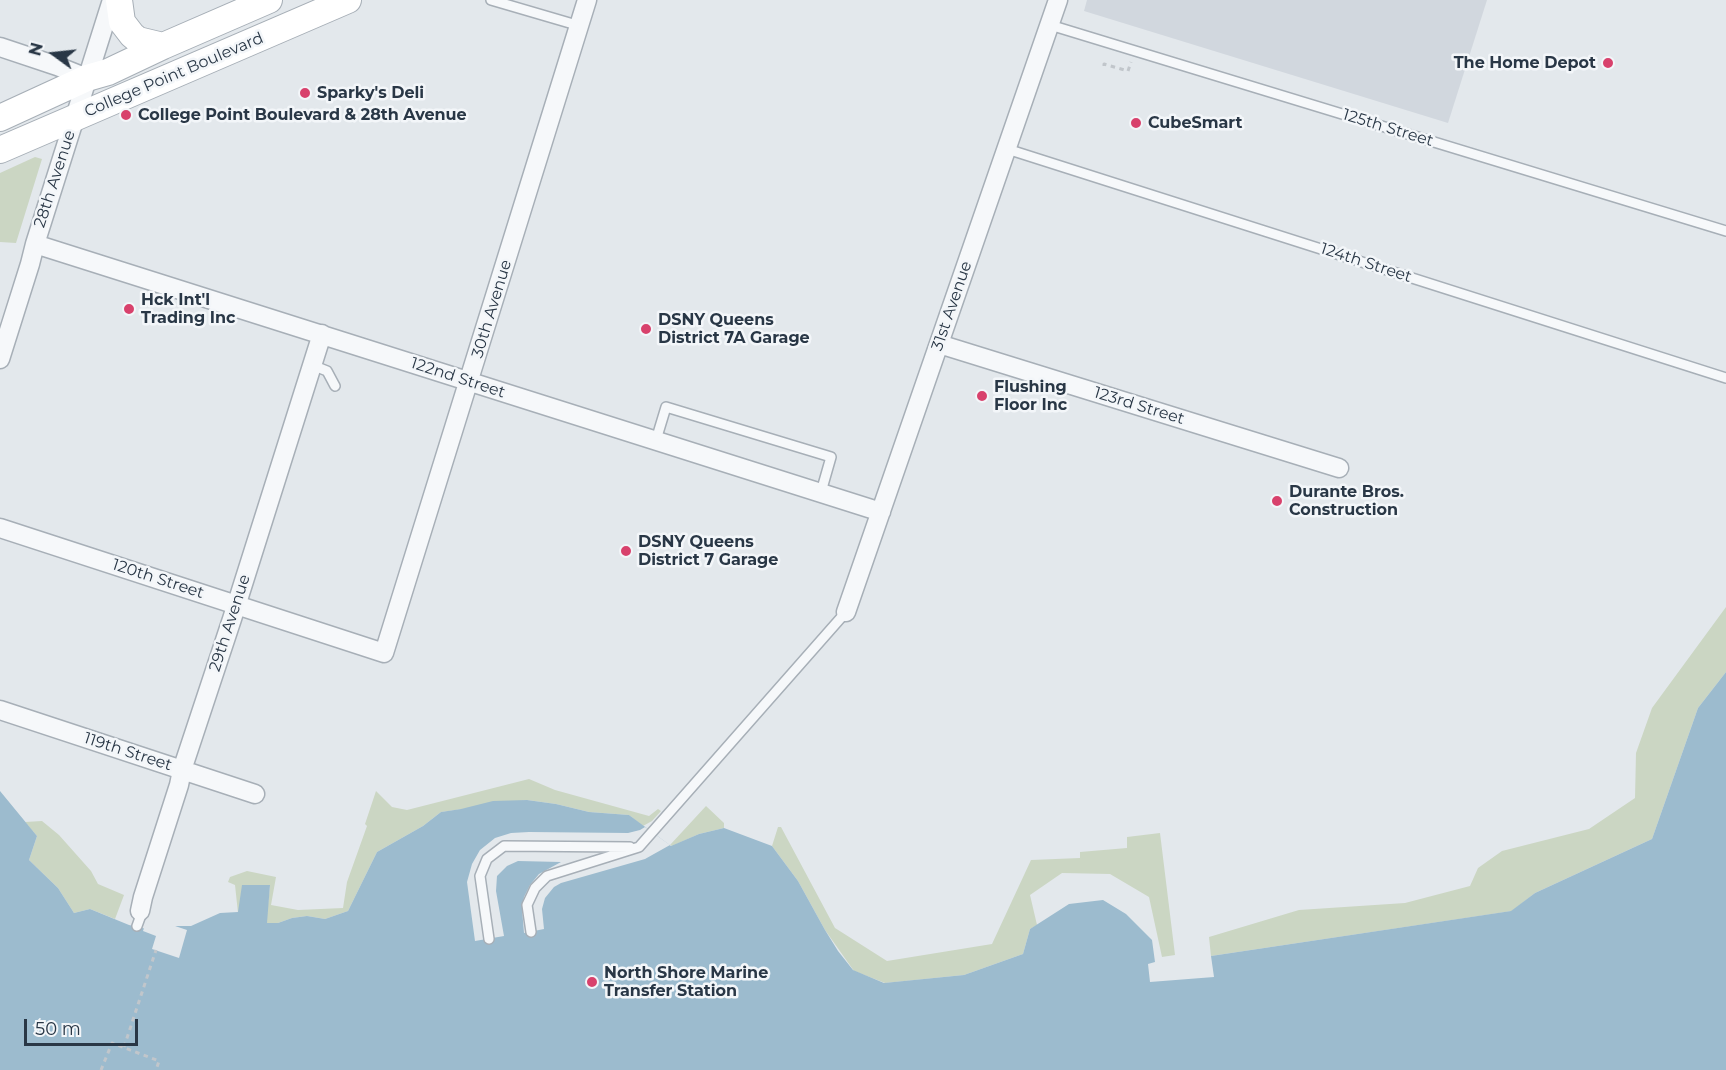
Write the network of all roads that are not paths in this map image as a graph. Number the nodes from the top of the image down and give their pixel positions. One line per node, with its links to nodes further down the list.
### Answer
1 (112, 0): 12 (street, 28th Avenue)
2 (119, 0): 10 (main road)
3 (269, 0): 10 (main road, College Point Boulevard)
4 (348, 0): 13 (main road, College Point Boulevard)
5 (491, 0): 9 (lane)
6 (588, 0): 9 (street, 30th Avenue)
7 (1058, 0): 8 (street, 31st Avenue)
8 (1050, 25): 15 (street, 31st Avenue); 17 (lane, 125th Street)
9 (580, 26): 24 (street, 30th Avenue)
10 (163, 46): 12 (main road, College Point Boulevard)
11 (0, 47): 12 (street)
12 (87, 78): 13 (street, 28th Avenue); 14 (main road, College Point Boulevard)
13 (75, 117): 16 (main road, College Point Boulevard); 18 (street, 28th Avenue)
14 (0, 118)
15 (1007, 149): 20 (street, 31st Avenue); 23 (lane, 124th Street)
16 (0, 150)
17 (1726, 231)
18 (34, 244): 19 (street, 122nd Street); 21 (street, 28th Avenue)
19 (322, 334): 22 (street, 29th Avenue); 24 (street, 122nd Street)
20 (939, 344): 27 (street, 123rd Street); 29 (street, 31st Avenue)
21 (0, 359)
22 (312, 365): 25 (lane); 31 (street, 29th Avenue)
23 (1726, 378)
24 (469, 381): 26 (street, 122nd Street); 33 (street, 30th Avenue)
25 (335, 386)
26 (656, 440): 28 (street, 122nd Street); 28 (lane)
27 (1339, 468)
28 (821, 492): 29 (street, 122nd Street)
29 (881, 512): 32 (street, 31st Avenue)
30 (0, 528): 31 (street, 120th Street)
31 (237, 605): 33 (street, 120th Street); 35 (street, 29th Avenue)
32 (846, 612): 37 (lane)
33 (384, 653)
34 (0, 711): 35 (street, 119th Street)
35 (182, 770): 36 (street, 119th Street); 38 (street, 29th Avenue)
36 (255, 794)
37 (639, 847): 39 (lane); 40 (lane)
38 (139, 918)
39 (531, 932)
40 (489, 939)

